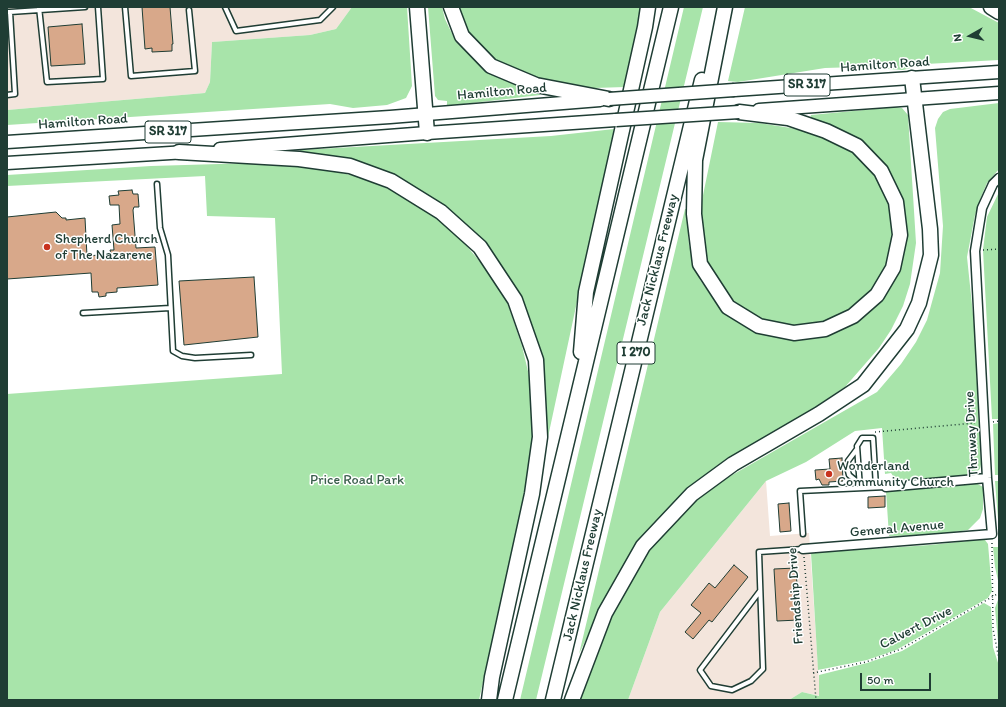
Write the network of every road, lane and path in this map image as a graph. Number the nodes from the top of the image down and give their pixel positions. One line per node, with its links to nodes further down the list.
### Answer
1 (85, 7): 13 (lane)
2 (98, 7): 13 (lane)
3 (126, 7): 14 (lane)
4 (225, 7): 5 (lane)
5 (333, 7)
6 (417, 7): 25 (highway)
7 (451, 7): 22 (highway)
8 (648, 7): 37 (highway)
9 (671, 7): 37 (highway)
10 (720, 7): 58 (highway, Jack Nicklaus Freeway / I 270)
11 (725, 7): 24 (highway)
12 (991, 7): 16 (highway)
13 (39, 8): 15 (lane)
14 (189, 10)
15 (9, 12): 17 (lane)
16 (999, 12)
17 (9, 37): 21 (lane)
18 (999, 72): 19 (main road, Hamilton Road / SR 317)
19 (912, 78): 22 (main road, Hamilton Road / SR 317, bridge); 23 (highway)
20 (999, 93): 23 (main road, SR 317)
21 (7, 94)
22 (609, 99): 25 (main road, Hamilton Road / SR 317)
23 (915, 99): 24 (main road, SR 317); 59 (highway)
24 (739, 112): 26 (main road, SR 317, bridge)
25 (425, 114): 26 (highway); 27 (main road, Hamilton Road / SR 317)
26 (427, 133): 28 (main road, SR 317)
27 (7, 142)
28 (179, 152): 29 (main road, SR 317); 56 (highway)
29 (7, 164)
30 (999, 178): 33 (street, Thruway Drive)
31 (157, 184): 34 (lane)
32 (999, 249): 33 (path)
33 (975, 251): 39 (street, Thruway Drive)
34 (170, 308): 35 (lane); 36 (lane)
35 (83, 313)
36 (251, 355)
37 (576, 402): 57 (highway)
38 (999, 421): 39 (path)
39 (985, 422): 40 (path); 44 (street, Thruway Drive)
40 (873, 432)
41 (857, 449): 42 (lane); 45 (lane); 46 (lane)
42 (848, 464)
43 (848, 471): 45 (lane)
44 (987, 478): 47 (street); 49 (street, Thruway Drive)
45 (860, 486): 46 (lane); 48 (lane, Friendship Drive)
46 (876, 487): 47 (lane)
47 (886, 487)
48 (802, 534)
49 (992, 534): 50 (street, General Avenue); 53 (path)
50 (803, 549): 51 (lane); 55 (path, Friendship Drive)
51 (760, 591): 51 (lane)
52 (999, 593): 53 (path, Calvert Drive)
53 (994, 596): 54 (path); 55 (path, Calvert Drive)
54 (999, 659)
55 (813, 673): 60 (path, Friendship Drive)
56 (489, 700)
57 (505, 700)
58 (553, 700)
59 (572, 700)
60 (816, 700)

